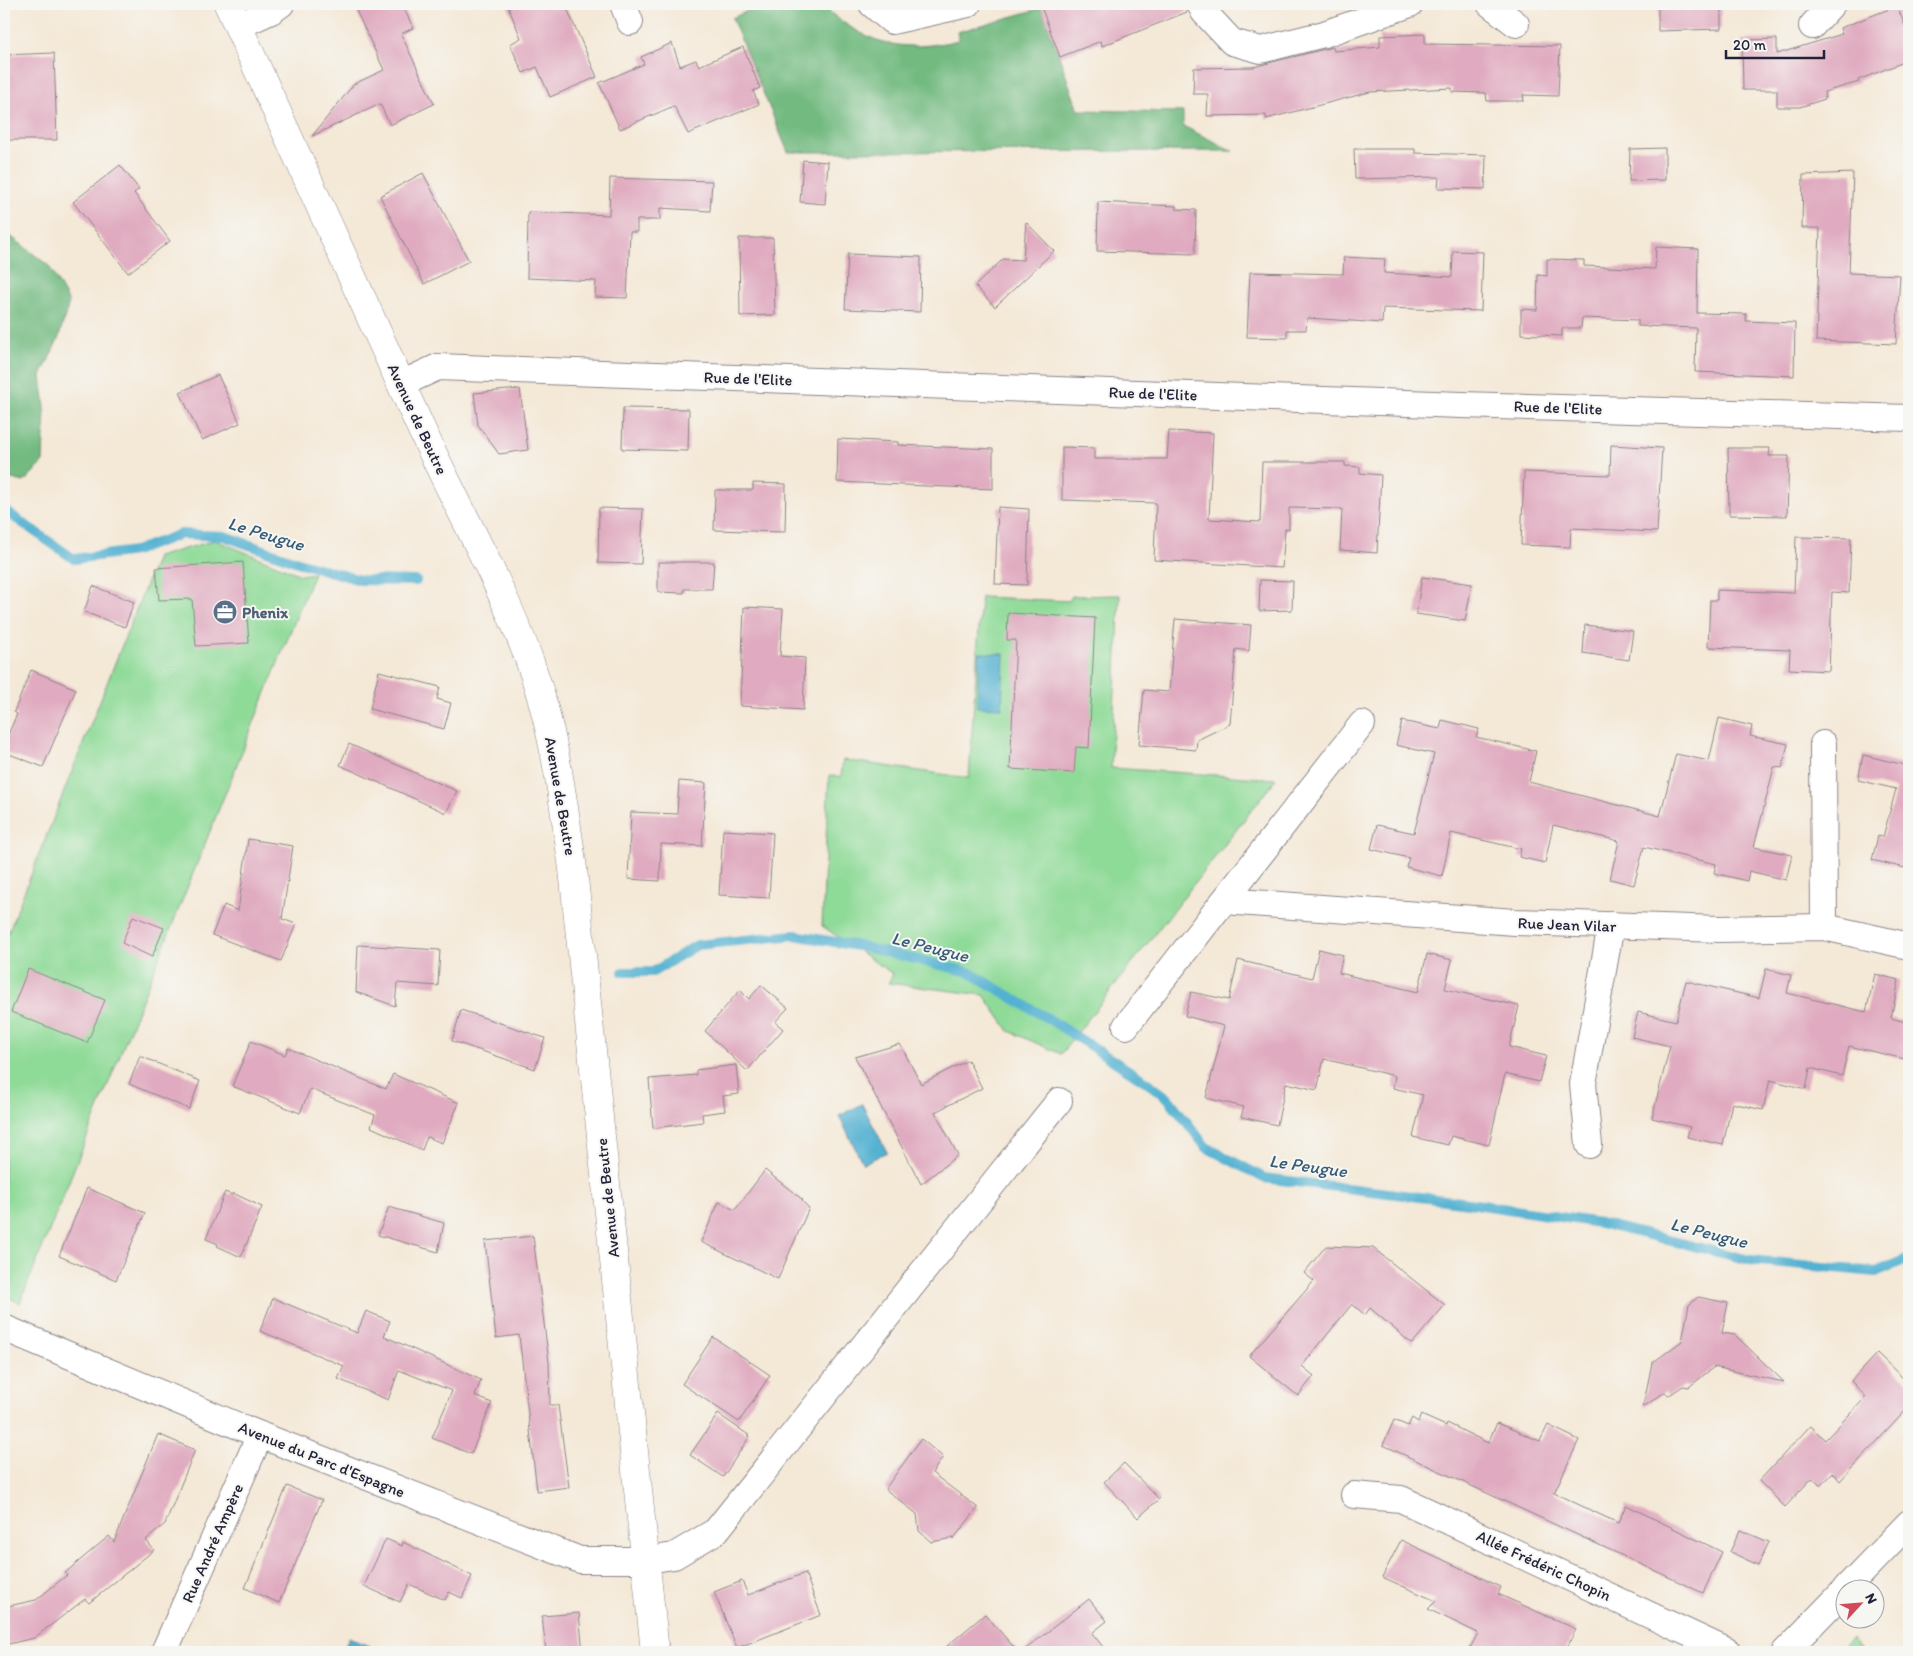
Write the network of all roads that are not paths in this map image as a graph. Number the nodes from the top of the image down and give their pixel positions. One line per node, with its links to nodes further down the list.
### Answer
1 (281, 4): 8 (street)
2 (872, 4): 3 (street)
3 (968, 4)
4 (1200, 4): 5 (street)
5 (1410, 4)
6 (1490, 4): 9 (street)
7 (1832, 4): 10 (street)
8 (233, 15): 11 (street, Avenue de Beutre)
9 (1516, 24)
10 (1812, 26)
11 (401, 384): 12 (street, Rue de l'Elite); 26 (street, Avenue de Beutre)
12 (1909, 418)
13 (1362, 724): 15 (street)
14 (1823, 744): 17 (street)
15 (1224, 901): 16 (street, Rue Jean Vilar); 19 (street)
16 (1611, 925): 17 (street, Rue Jean Vilar); 21 (street)
17 (1824, 926): 18 (street, Rue Jean Vilar)
18 (1909, 946)
19 (1126, 1026)
20 (1060, 1102): 26 (street, Avenue du Parc d'Espagne)
21 (1589, 1145)
22 (4, 1328): 23 (street, Avenue du Parc d'Espagne)
23 (260, 1435): 26 (street, Avenue du Parc d'Espagne); 29 (street, Rue André Ampère)
24 (1354, 1496): 31 (street, Allée Frédéric Chopin)
25 (1909, 1523): 27 (street)
26 (647, 1560): 30 (street, Avenue de Beutre)
27 (1856, 1578)
28 (1836, 1599): 32 (street)
29 (164, 1652)
30 (655, 1652)
31 (1729, 1652)
32 (1785, 1652)

